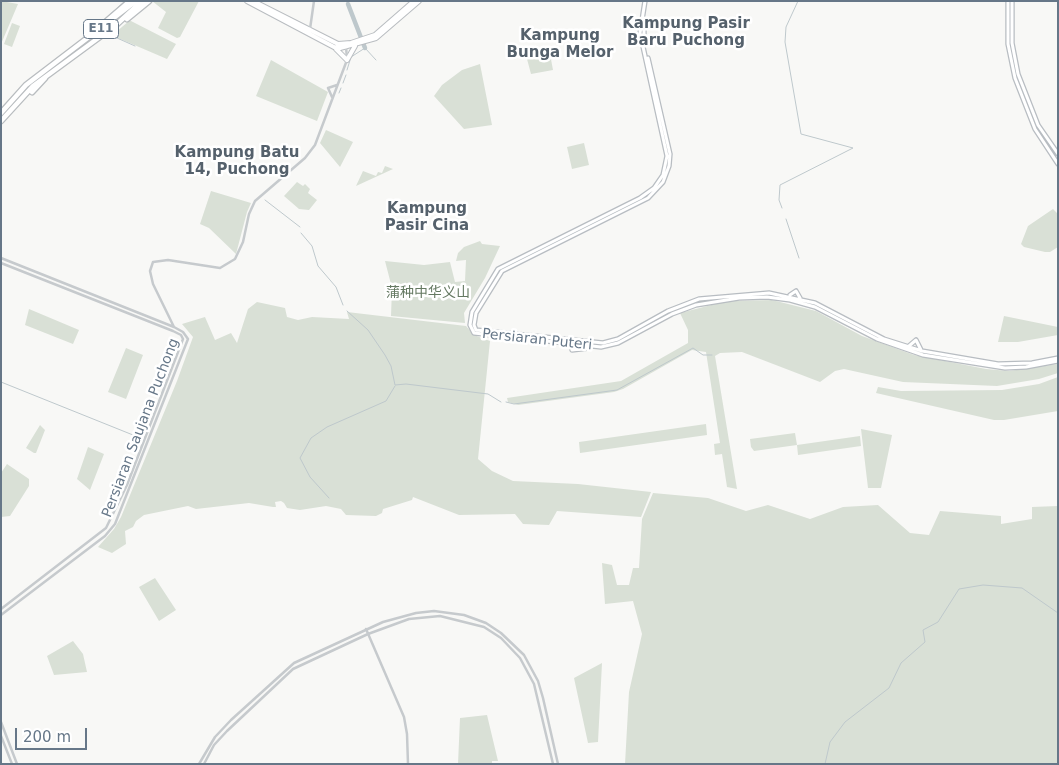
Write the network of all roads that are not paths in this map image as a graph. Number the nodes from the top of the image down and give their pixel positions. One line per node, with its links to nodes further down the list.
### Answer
1 (130, 1): 19 (highway)
2 (136, 1): 19 (highway, E11)
3 (142, 1): 13 (highway, E11)
4 (149, 1): 13 (highway)
5 (247, 1): 18 (main road)
6 (253, 1): 14 (main road)
7 (314, 1): 14 (street)
8 (414, 1): 15 (main road)
9 (419, 1): 15 (main road)
10 (646, 1): 22 (main road)
11 (1008, 1): 29 (main road)
12 (1012, 1): 28 (main road)
13 (116, 25): 21 (highway, E11)
14 (310, 31): 17 (main road)
15 (367, 40): 16 (main road)
16 (357, 44): 17 (main road); 20 (main road)
17 (346, 46): 18 (main road); 20 (street)
18 (334, 48): 20 (main road)
19 (65, 56): 26 (highway, E11)
20 (347, 60): 23 (street)
21 (46, 77): 24 (highway); 27 (highway, E11)
22 (652, 81): 33 (main road, Persiaran Puteri); 38 (main road, Persiaran Puteri)
23 (338, 84): 25 (street); 25 (street)
24 (32, 92)
25 (332, 99): 36 (street)
26 (1, 113)
27 (1, 120)
28 (1058, 154)
29 (1058, 164)
30 (1, 258): 36 (street, Persiaran Saujana Puchong)
31 (1, 263): 42 (street, Persiaran Saujana Puchong)
32 (795, 297): 33 (main road, Persiaran Puteri); 34 (main road, Persiaran Puteri); 35 (main road)
33 (789, 298): 34 (main road); 35 (main road, Persiaran Puteri); 38 (main road, Persiaran Puteri)
34 (801, 299): 37 (main road, Persiaran Puteri)
35 (803, 303): 41 (main road, Persiaran Puteri)
36 (174, 327): 43 (street, Persiaran Saujana Puchong)
37 (908, 346): 40 (main road, Persiaran Puteri); 40 (main road)
38 (592, 347): 39 (main road)
39 (572, 350)
40 (922, 351): 41 (main road, Persiaran Puteri)
41 (1058, 360)
42 (1, 609)
43 (1, 615)
44 (366, 629): 45 (street); 50 (street); 54 (street)
45 (368, 634): 51 (street); 52 (street); 53 (street)
46 (1, 722): 49 (street)
47 (1, 736): 48 (street)
48 (12, 764)
49 (17, 764)
50 (199, 764)
51 (204, 764)
52 (408, 764)
53 (553, 764)
54 (558, 764)

